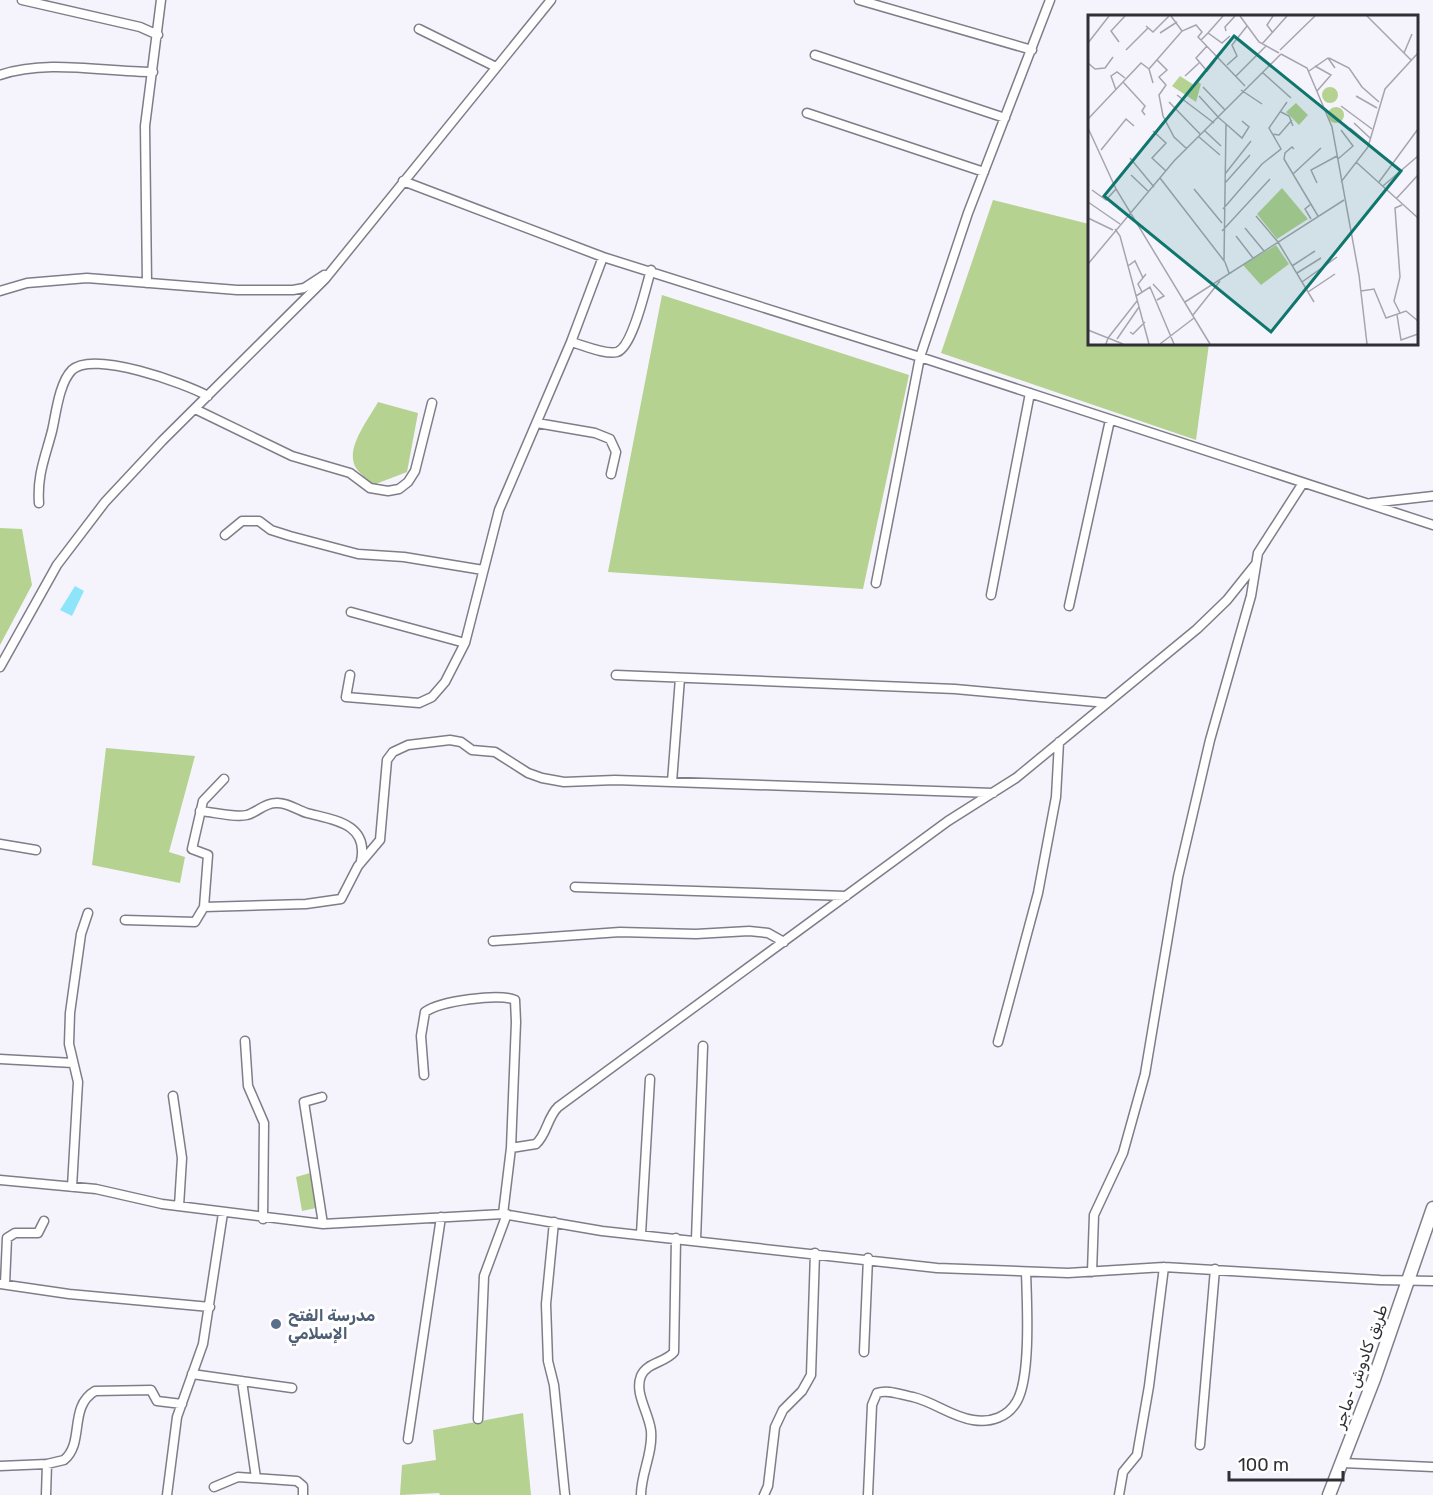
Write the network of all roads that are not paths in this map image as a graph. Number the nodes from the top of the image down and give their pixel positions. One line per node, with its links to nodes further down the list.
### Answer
1 (22, 0): 7 (street)
2 (161, 0): 7 (street)
3 (551, 0): 10 (street)
4 (858, 0): 8 (street)
5 (1050, 0): 8 (street)
6 (419, 29): 10 (street)
7 (158, 35): 11 (street)
8 (1032, 50): 14 (street)
9 (815, 55): 14 (street)
10 (496, 67): 16 (street)
11 (153, 72): 12 (street); 20 (street)
12 (0, 75)
13 (807, 113): 15 (street)
14 (1005, 118): 15 (street)
15 (984, 172): 23 (street)
16 (403, 181): 17 (street); 19 (street)
17 (603, 257): 18 (street); 22 (street)
18 (651, 270): 22 (street); 23 (street)
19 (331, 271): 20 (street); 25 (street)
20 (147, 283): 21 (street)
21 (0, 291)
22 (571, 342): 29 (street)
23 (920, 357): 24 (street); 39 (street)
24 (1030, 393): 28 (street); 40 (street)
25 (208, 396): 27 (street); 34 (street)
26 (432, 403): 27 (street)
27 (195, 409): 44 (street)
28 (1110, 420): 31 (street); 41 (street)
29 (537, 423): 30 (street); 38 (street)
30 (611, 474)
31 (1303, 483): 33 (street); 37 (street)
32 (1433, 496): 33 (street)
33 (1366, 503): 35 (street)
34 (39, 504)
35 (1433, 525)
36 (225, 535): 38 (street)
37 (1255, 565): 48 (street); 93 (street)
38 (483, 570): 43 (street)
39 (876, 584)
40 (991, 595)
41 (1069, 606)
42 (351, 612): 43 (street)
43 (465, 643): 45 (street)
44 (0, 667)
45 (350, 675)
46 (616, 675): 47 (street)
47 (680, 678): 48 (street); 51 (street)
48 (1107, 703): 49 (street)
49 (1059, 742): 52 (street); 65 (street)
50 (224, 779): 53 (street)
51 (672, 783): 52 (street); 56 (street)
52 (993, 794): 58 (street)
53 (200, 811): 56 (street); 59 (street)
54 (0, 844): 55 (street)
55 (36, 850)
56 (361, 862): 59 (street)
57 (575, 887): 58 (street)
58 (846, 896): 63 (street)
59 (204, 907): 61 (street)
60 (88, 914): 68 (street)
61 (125, 920)
62 (493, 941): 63 (street)
63 (784, 942): 73 (street)
64 (245, 1041): 81 (street)
65 (998, 1042)
66 (703, 1046): 87 (street)
67 (0, 1059): 68 (street)
68 (73, 1063): 75 (street)
69 (424, 1075): 73 (street)
70 (650, 1079): 85 (street)
71 (173, 1096): 76 (street)
72 (322, 1097): 84 (street)
73 (511, 1148): 79 (street)
74 (0, 1180): 75 (street)
75 (72, 1187): 76 (street)
76 (179, 1206): 78 (street)
77 (1433, 1208): 94 (highway, طريق كادوش -ماجر)
78 (223, 1213): 81 (street); 97 (street)
79 (505, 1214): 80 (street); 83 (street); 103 (street)
80 (441, 1217): 84 (street); 104 (street)
81 (263, 1219): 84 (street)
82 (44, 1221): 96 (street)
83 (554, 1222): 85 (street); 115 (street)
84 (323, 1224)
85 (641, 1234): 86 (street)
86 (676, 1238): 87 (street); 116 (street)
87 (696, 1240): 88 (street)
88 (815, 1253): 89 (street); 117 (street)
89 (868, 1258): 92 (street); 98 (street)
90 (1164, 1267): 91 (street); 93 (street); 119 (street)
91 (1215, 1269): 94 (street); 105 (street)
92 (1026, 1272): 93 (street); 118 (street)
93 (1092, 1272)
94 (1408, 1281): 95 (street); 106 (highway, طريق كادوش -ماجر)
95 (1433, 1281)
96 (3, 1284): 97 (street)
97 (210, 1307): 99 (street)
98 (864, 1352)
99 (192, 1374): 100 (street); 102 (street)
100 (242, 1381): 101 (street); 110 (street)
101 (292, 1388)
102 (182, 1404): 107 (street); 113 (street)
103 (478, 1419)
104 (408, 1439)
105 (1200, 1444)
106 (1343, 1463): 109 (street); 120 (highway, طريق كادوش -ماجر)
107 (47, 1464): 108 (street); 112 (street)
108 (0, 1466)
109 (1433, 1467)
110 (256, 1478): 111 (street); 114 (street)
111 (214, 1486)
112 (46, 1495)
113 (167, 1495)
114 (303, 1495)
115 (565, 1495)
116 (641, 1495)
117 (764, 1495)
118 (868, 1495)
119 (1119, 1495)
120 (1329, 1495)

